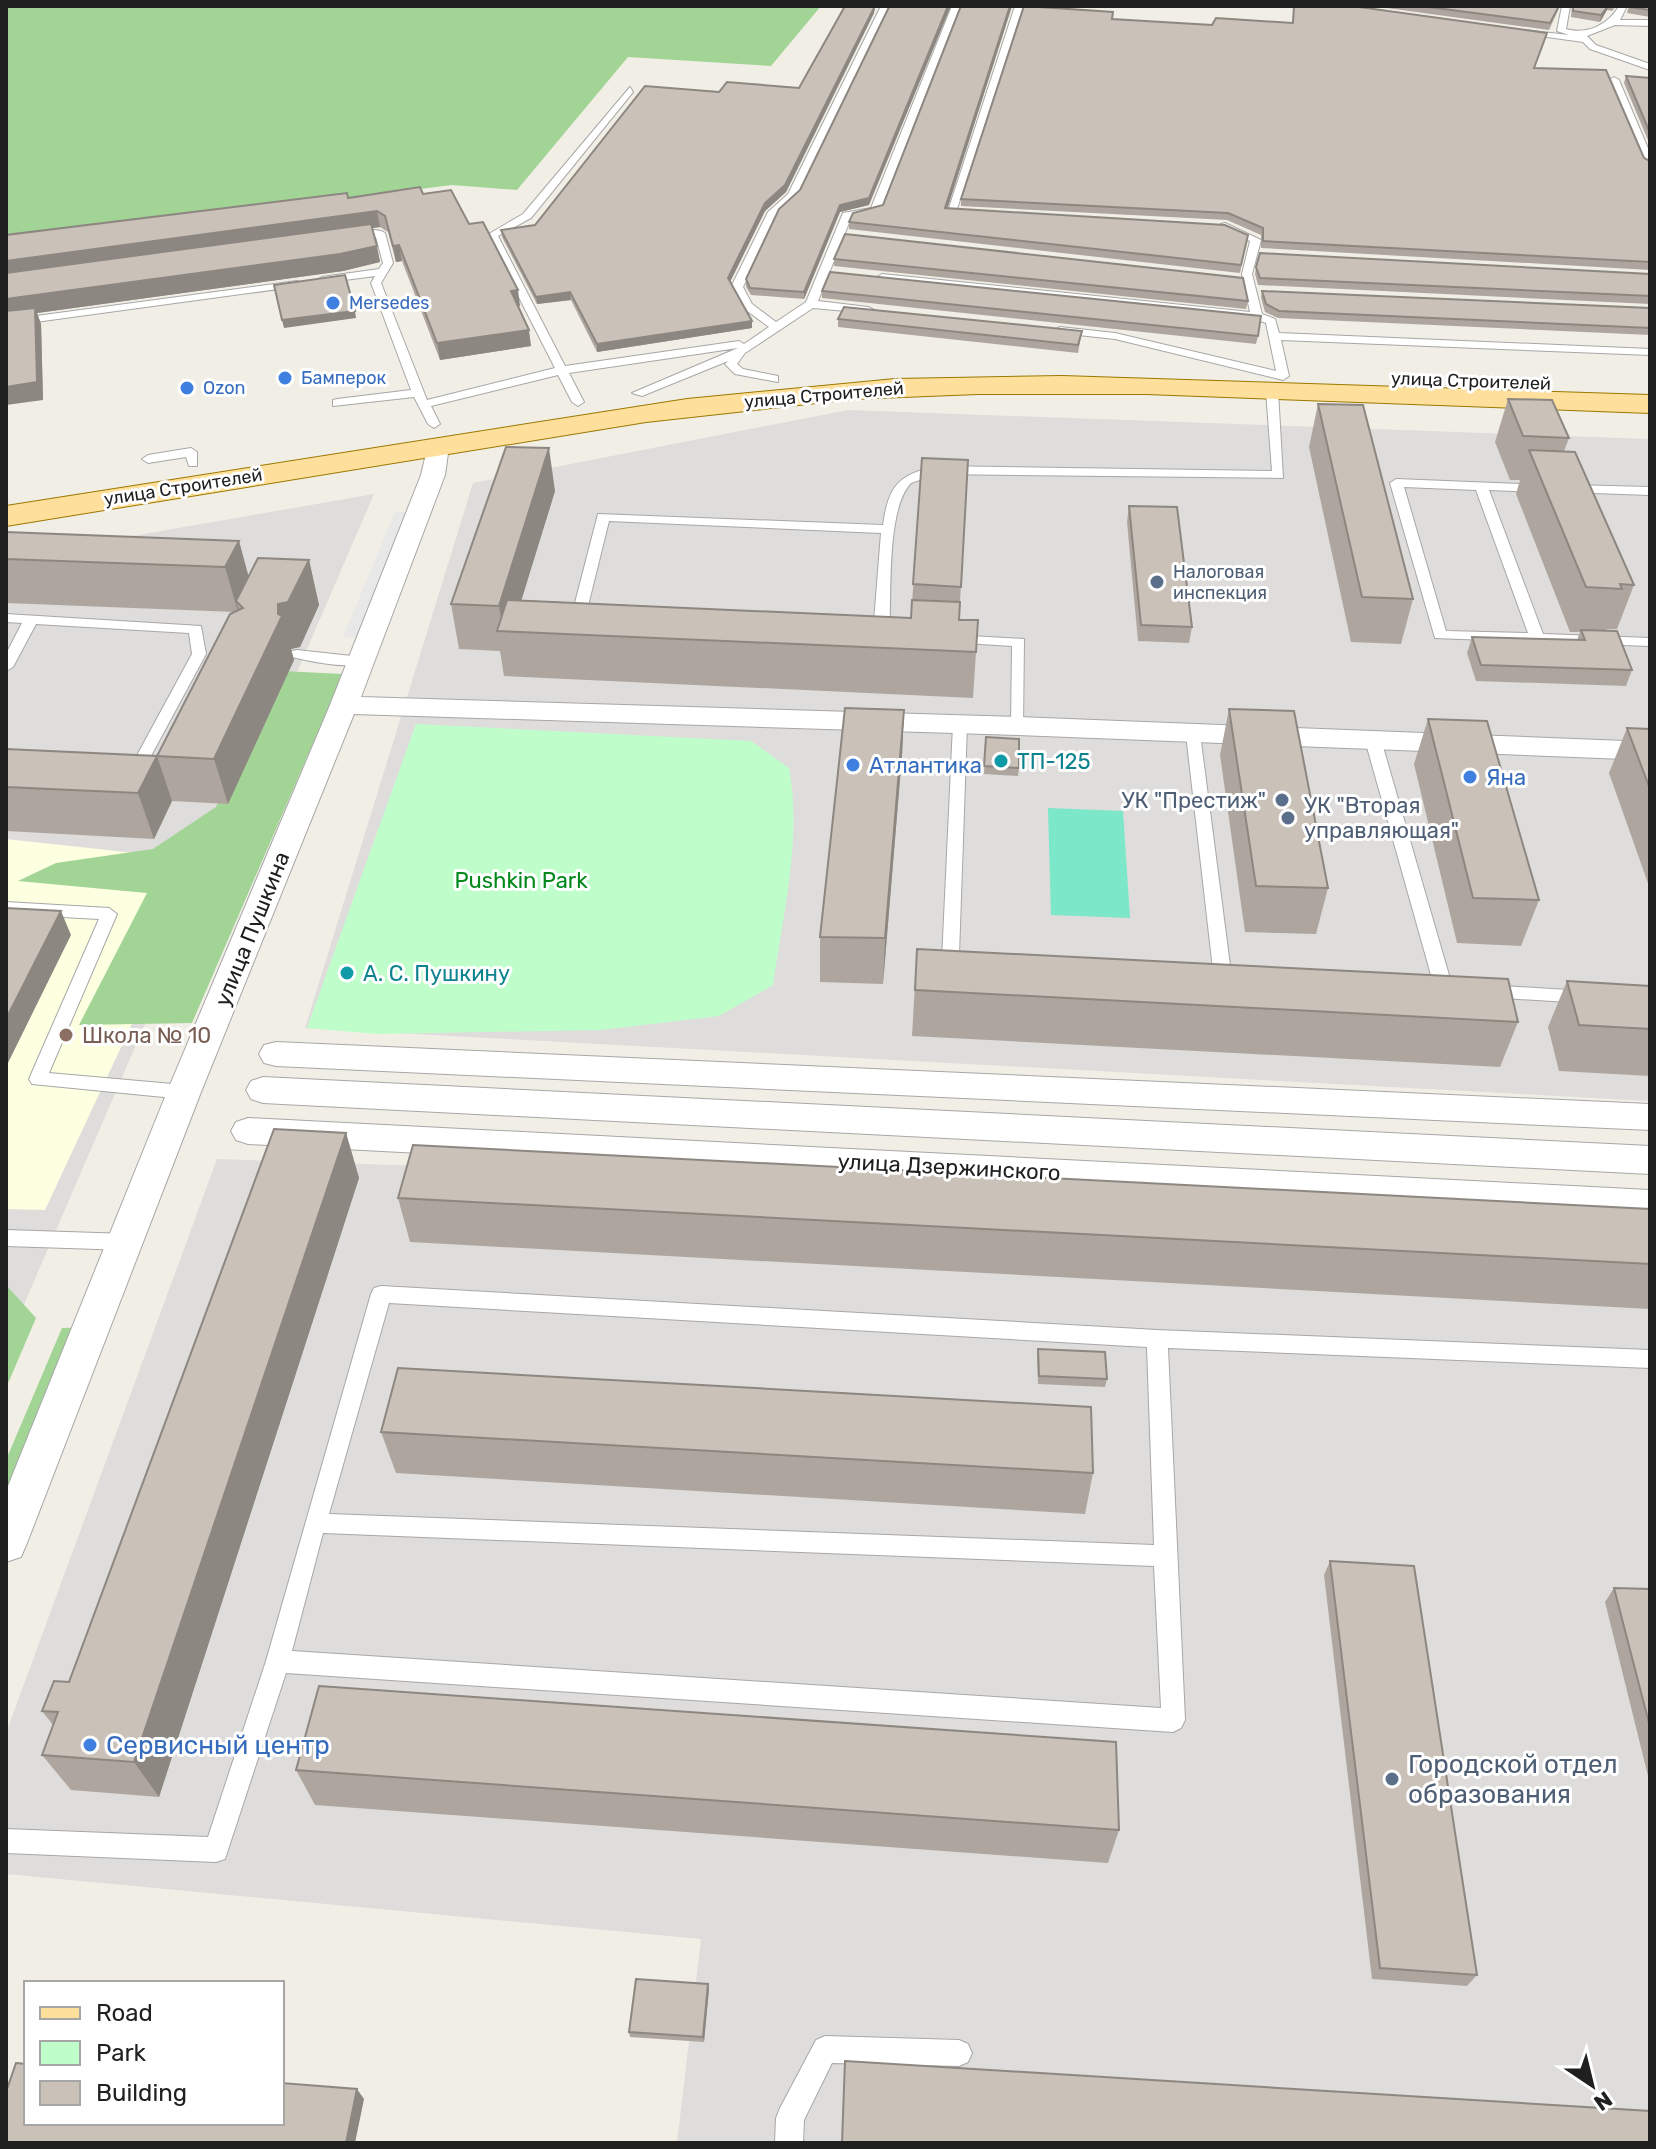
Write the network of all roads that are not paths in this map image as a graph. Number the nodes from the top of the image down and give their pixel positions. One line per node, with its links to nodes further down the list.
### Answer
1 (885, 6): 32 (lane)
2 (956, 6): 16 (lane)
3 (1019, 6): 14 (lane)
4 (1566, 6): 9 (lane)
5 (1623, 6): 6 (lane)
6 (1614, 22): 7 (lane); 9 (lane)
7 (1650, 23)
8 (1508, 31): 9 (lane)
9 (1583, 38): 10 (lane)
10 (1650, 67)
11 (1614, 80): 13 (lane)
12 (630, 90): 38 (lane)
13 (1650, 164)
14 (982, 213)
15 (1211, 225): 19 (lane)
16 (841, 235): 17 (lane); 22 (lane)
17 (857, 237)
18 (333, 240): 21 (lane)
19 (1252, 254): 20 (lane); 26 (lane)
20 (1267, 255)
21 (383, 272): 31 (lane); 46 (lane)
22 (824, 272): 23 (lane); 28 (lane)
23 (840, 274)
24 (872, 277): 30 (lane)
25 (1233, 278): 26 (lane)
26 (1250, 285): 27 (lane); 30 (lane)
27 (1268, 292)
28 (811, 304): 29 (lane); 32 (lane)
29 (887, 312)
30 (1257, 316): 34 (lane)
31 (6, 323)
32 (774, 326): 35 (lane)
33 (1039, 328): 40 (lane)
34 (1275, 336): 37 (lane); 40 (lane)
35 (752, 343): 36 (lane); 38 (lane)
36 (741, 351): 39 (lane); 42 (lane)
37 (1650, 352)
38 (562, 370): 43 (lane); 46 (lane)
39 (774, 379): 40 (main road, улица Строителей); 42 (main road, улица Строителей)
40 (1277, 384): 41 (main road, улица Строителей); 45 (main road, улица Строителей); 46 (main road, улица Строителей); 53 (lane)
41 (1650, 387)
42 (638, 393): 43 (main road, улица Строителей)
43 (578, 402): 46 (main road, улица Строителей)
44 (337, 403): 46 (lane)
45 (1650, 404)
46 (428, 417): 48 (main road, улица Строителей); 52 (main road, улица Строителей); 62 (street, улица Пушкина)
47 (148, 459): 48 (lane)
48 (193, 463): 51 (main road, улица Строителей)
49 (1481, 486): 50 (lane); 59 (lane); 59 (lane)
50 (1650, 491)
51 (6, 494)
52 (6, 516)
53 (889, 529): 56 (lane); 57 (lane)
54 (6, 618): 55 (lane)
55 (31, 620): 63 (lane); 70 (lane)
56 (590, 623)
57 (864, 633)
58 (933, 638): 66 (lane)
59 (1537, 638): 60 (lane)
60 (1650, 642)
61 (297, 654): 62 (lane)
62 (361, 661): 64 (street, улица Пушкина)
63 (6, 667)
64 (344, 705): 65 (street); 79 (street, улица Пушкина)
65 (960, 725): 66 (street); 72 (lane)
66 (1018, 726): 67 (street)
67 (1193, 734): 68 (street); 73 (lane)
68 (1373, 740): 69 (street); 75 (lane)
69 (1650, 751)
70 (110, 763)
71 (6, 908): 79 (lane)
72 (980, 962)
73 (1254, 980)
74 (1412, 987): 75 (lane)
75 (1460, 990): 76 (lane)
76 (1602, 998)
77 (276, 1054): 80 (street)
78 (263, 1090): 82 (street, улица Дзержинского)
79 (184, 1092): 85 (street, улица Пушкина)
80 (1650, 1117)
81 (248, 1131): 83 (street, улица Дзержинского)
82 (1650, 1160)
83 (1650, 1204)
84 (6, 1238): 85 (lane)
85 (128, 1242): 89 (street, улица Пушкина)
86 (1157, 1339): 87 (lane); 88 (lane); 90 (lane)
87 (1650, 1359)
88 (315, 1523): 90 (lane); 91 (lane)
89 (6, 1543)
90 (1165, 1556): 91 (lane)
91 (278, 1661): 92 (lane)
92 (6, 1841)
93 (959, 2053): 94 (lane)
94 (789, 2143)

